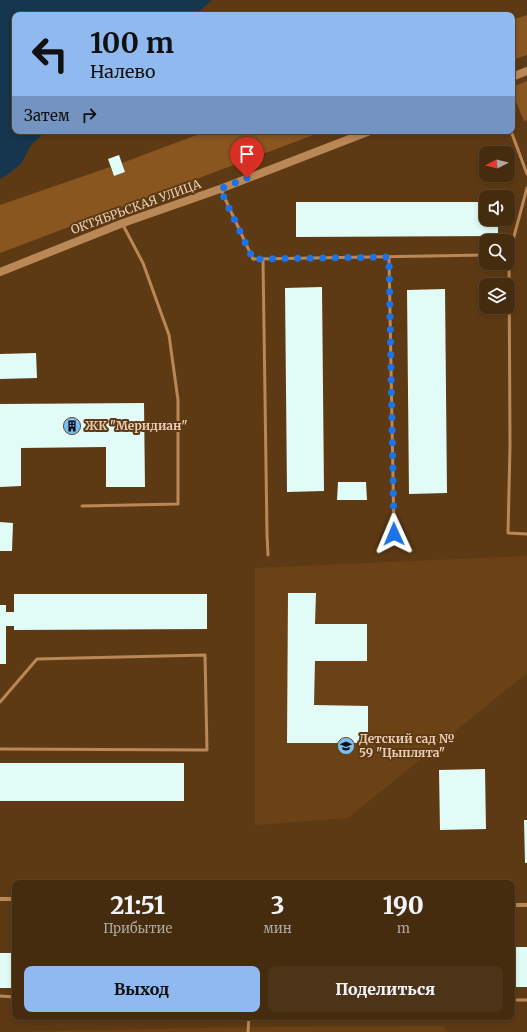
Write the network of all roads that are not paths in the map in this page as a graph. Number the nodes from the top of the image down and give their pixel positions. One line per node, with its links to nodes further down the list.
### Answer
1 (527, 71): 2 (main road)
2 (515, 76)
3 (362, 134): 7 (main road, ОКТЯБРЬСКАЯ УЛИЦА)
4 (513, 134): 5 (lane)
5 (527, 174)
6 (527, 188): 9 (lane)
7 (220, 189): 8 (main road, ОКТЯБРЬСКАЯ УЛИЦА); 12 (lane)
8 (123, 223): 14 (main road, ОКТЯБРЬСКАЯ УЛИЦА); 15 (lane)
9 (515, 234)
10 (479, 255): 11 (lane)
11 (389, 257): 12 (lane); 16 (lane)
12 (263, 259): 18 (lane)
13 (509, 270): 17 (lane)
14 (0, 272)
15 (82, 506)
16 (394, 534)
17 (527, 534)
18 (268, 555)
19 (0, 702): 20 (lane)
20 (0, 750)
21 (0, 899): 22 (street)
22 (12, 899)
23 (515, 905): 24 (street)
24 (527, 905)
25 (0, 996): 26 (lane)
26 (12, 997)
27 (515, 1000): 28 (lane)
28 (527, 1000)
29 (249, 1020): 30 (lane)
30 (248, 1032)

